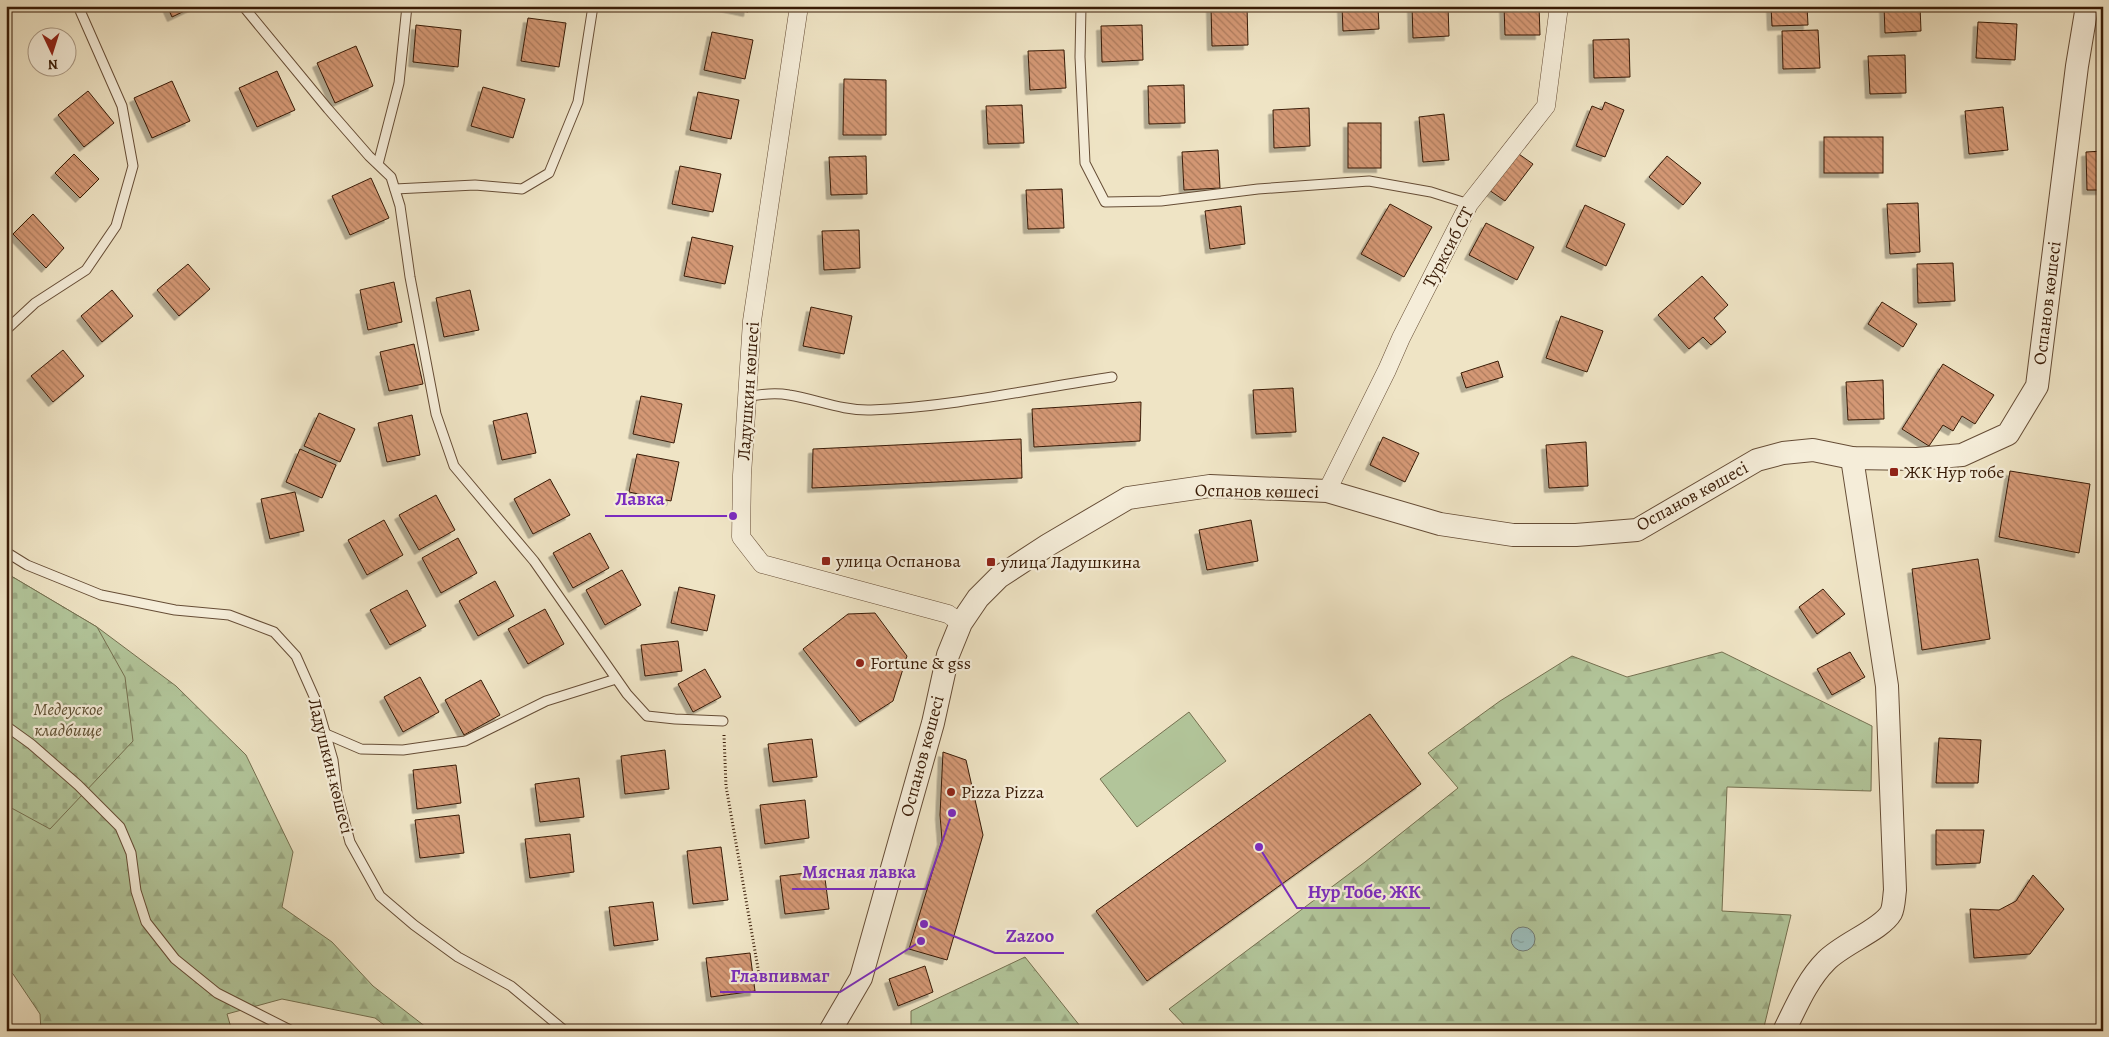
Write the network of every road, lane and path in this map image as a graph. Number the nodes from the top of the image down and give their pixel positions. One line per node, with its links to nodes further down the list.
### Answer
1 (78, 6): 12 (lane)
2 (243, 6): 9 (lane)
3 (407, 6): 9 (lane)
4 (593, 6): 10 (lane)
5 (799, 6): 14 (street, Ладушкин көшесі)
6 (1081, 6): 11 (lane)
7 (1559, 6): 11 (street, Турксиб СТ)
8 (2087, 6): 15 (street, Оспанов көшесі)
9 (378, 164): 10 (lane)
10 (395, 188): 19 (lane)
11 (1469, 204): 16 (street, Турксиб СТ)
12 (6, 330)
13 (1112, 376): 14 (lane)
14 (747, 397): 18 (street, Ладушкин көшесі)
15 (1852, 458): 16 (street, Оспанов көшесі); 27 (street)
16 (1327, 491): 18 (street, Оспанов көшесі)
17 (6, 552): 22 (lane, Ладушкин көшесі)
18 (961, 623): 26 (street, Оспанов көшесі)
19 (616, 678): 20 (lane); 22 (lane)
20 (723, 721): 23 (path)
21 (6, 726): 24 (lane)
22 (326, 734): 25 (lane, Ладушкин көшесі)
23 (759, 974)
24 (292, 1031)
25 (566, 1031)
26 (830, 1031)
27 (1784, 1031)

